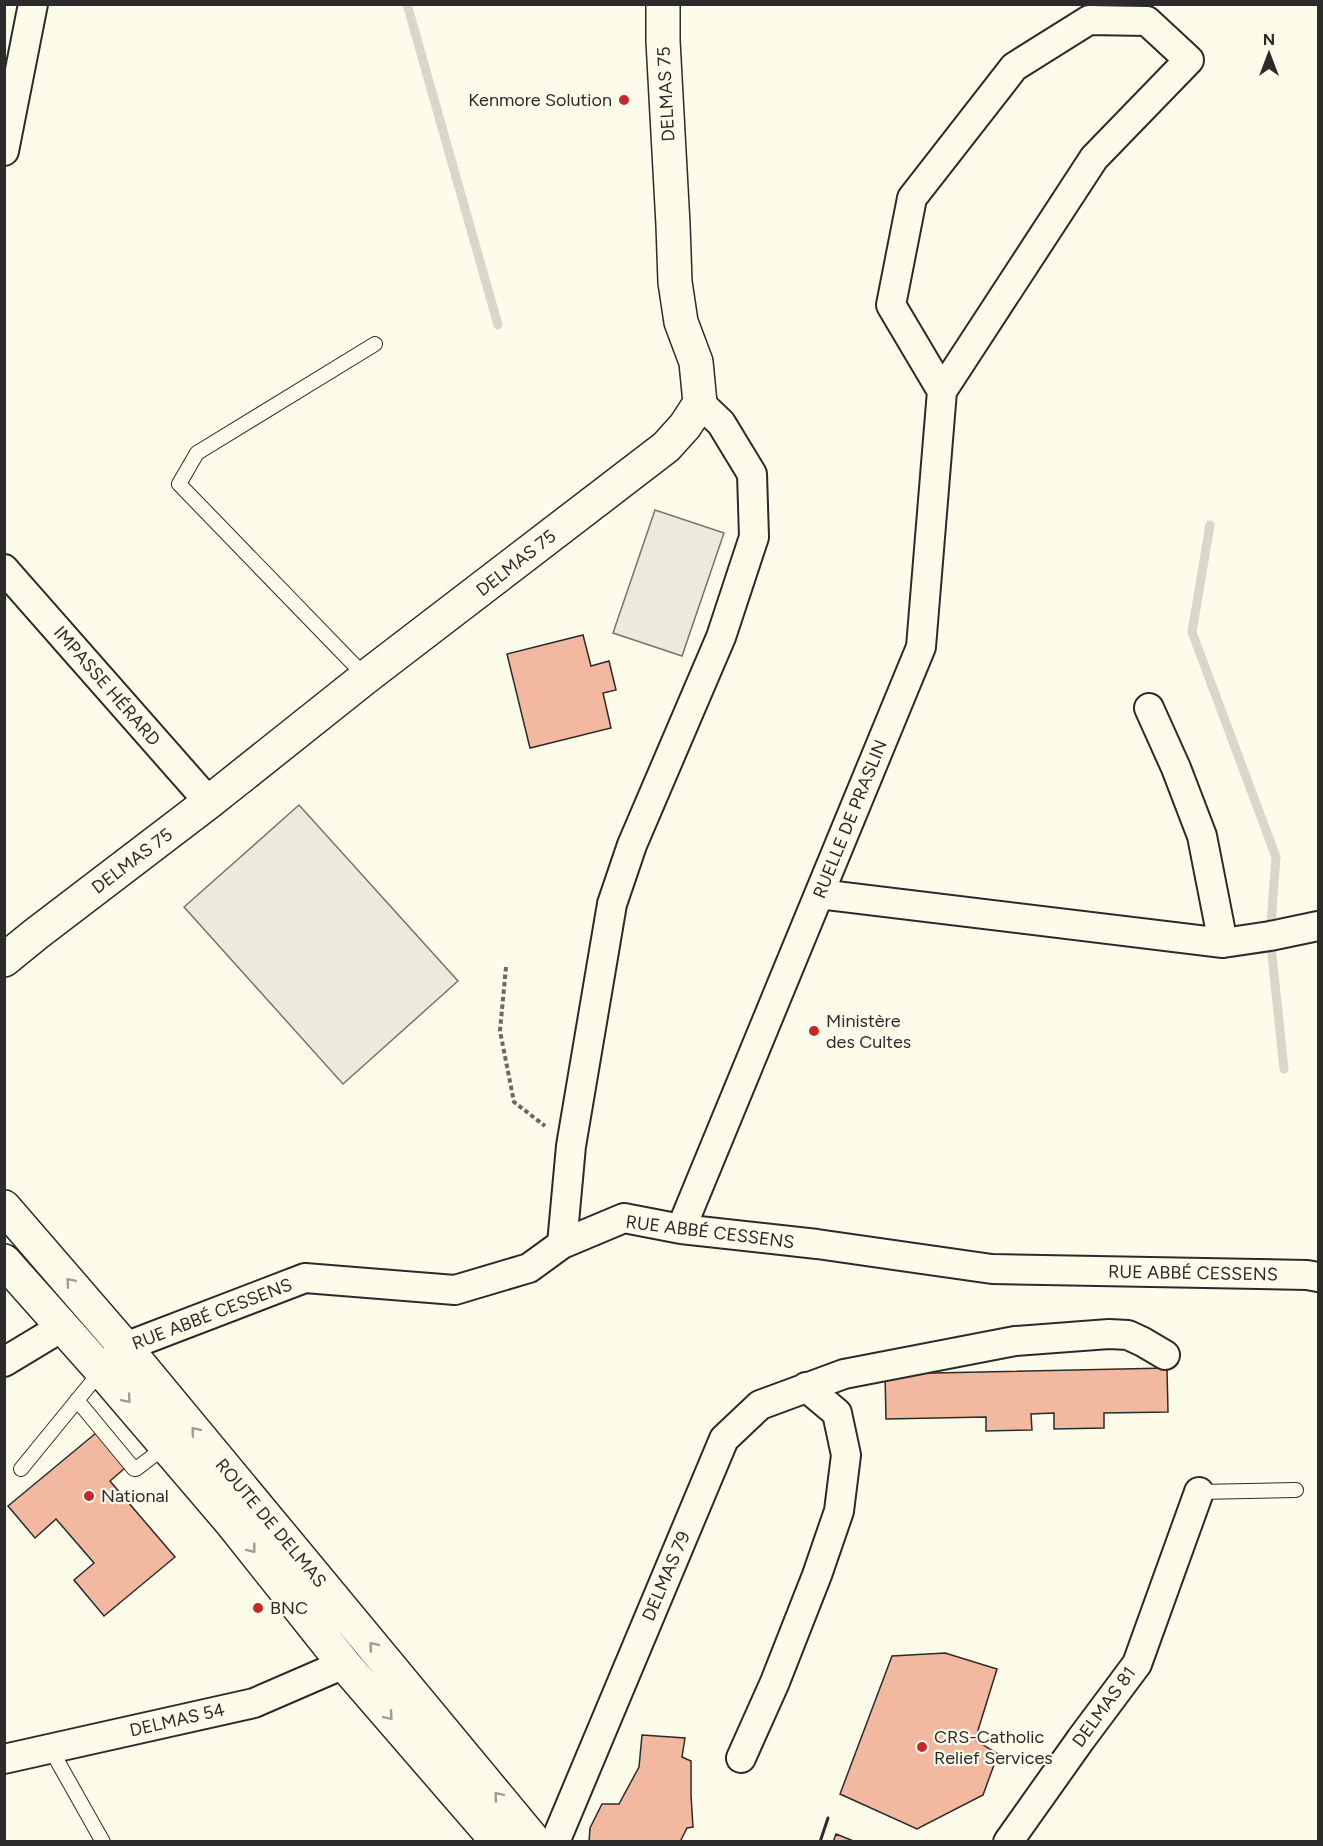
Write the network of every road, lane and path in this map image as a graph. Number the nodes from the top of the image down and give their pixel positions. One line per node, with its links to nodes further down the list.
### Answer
1 (33, 4): 3 (street)
2 (663, 4): 6 (main road, DELMAS 75)
3 (4, 151)
4 (375, 344): 8 (lane)
5 (942, 391): 5 (street); 11 (street, RUELLE DE PRASLIN)
6 (700, 403): 8 (main road, DELMAS 75); 16 (street)
7 (4, 569): 10 (street, IMPASSE HÉRARD)
8 (366, 677): 10 (main road, DELMAS 75)
9 (1149, 708): 13 (street)
10 (209, 802): 14 (main road, DELMAS 75)
11 (819, 894): 13 (street); 18 (street, RUELLE DE PRASLIN)
12 (1318, 926): 13 (street)
13 (1223, 943)
14 (4, 960)
15 (506, 966): 16 (path)
16 (571, 1146): 19 (street)
17 (4, 1207): 23 (main road, ROUTE DE DELMAS, one-way to 17)
18 (681, 1228): 19 (street, RUE ABBÉ CESSENS); 21 (street, RUE ABBÉ CESSENS)
19 (562, 1244): 23 (street, RUE ABBÉ CESSENS)
20 (4, 1261): 22 (main road, ROUTE DE DELMAS)
21 (1318, 1277)
22 (62, 1327): 25 (street); 26 (main road, ROUTE DE DELMAS)
23 (126, 1347): 26 (street, RUE ABBÉ CESSENS); 39 (main road, ROUTE DE DELMAS, one-way to 23)
24 (1165, 1355): 27 (street, DELMAS 79)
25 (4, 1362)
26 (102, 1370): 28 (lane); 29 (main road, ROUTE DE DELMAS, one-way to 29)
27 (806, 1387): 35 (street); 40 (street, DELMAS 79)
28 (77, 1400): 29 (lane); 30 (lane)
29 (166, 1446): 33 (main road, ROUTE DE DELMAS, one-way to 33)
30 (21, 1469)
31 (1296, 1490): 32 (lane)
32 (1199, 1492): 41 (street, DELMAS 81)
33 (344, 1664): 34 (street, DELMAS 54); 38 (main road, ROUTE DE DELMAS, one-way to 38)
34 (50, 1748): 36 (street, DELMAS 54); 37 (lane)
35 (741, 1758)
36 (4, 1760)
37 (103, 1842)
38 (498, 1842)
39 (535, 1842)
40 (555, 1842)
41 (1008, 1842)

